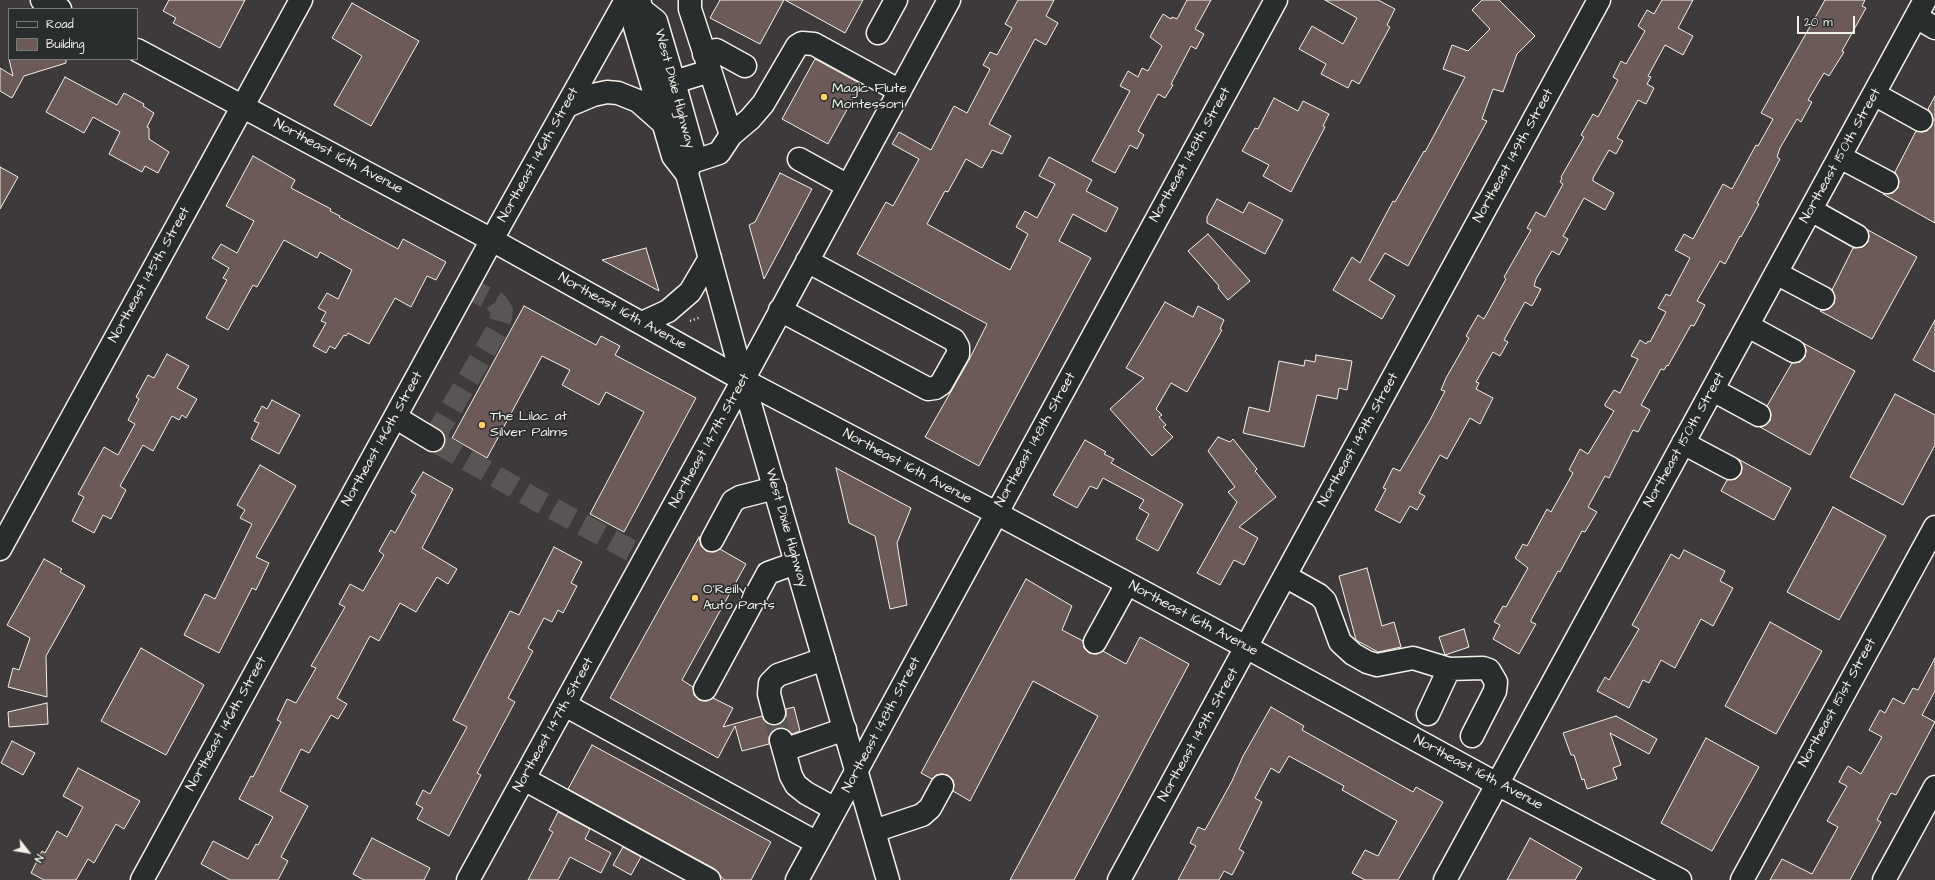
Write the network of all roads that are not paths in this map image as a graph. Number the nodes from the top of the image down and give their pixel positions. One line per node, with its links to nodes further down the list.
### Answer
1 (42, 0): 9 (street)
2 (301, 0): 19 (street, Northeast 145th Street)
3 (690, 0): 14 (street)
4 (896, 0): 12 (street)
5 (949, 0): 17 (street, Northeast 147th Street)
6 (1276, 0): 48 (street, Northeast 148th Street)
7 (1599, 0): 53 (street, Northeast 149th Street)
8 (636, 3): 16 (street, West Dixie Highway); 20 (street, Northeast 146th Street); 22 (street, West Dixie Highway)
9 (58, 8)
10 (1921, 9): 11 (street); 18 (street, Northeast 150th Street)
11 (1935, 28)
12 (878, 33)
13 (138, 51): 19 (street, Northeast 16th Avenue)
14 (707, 62): 15 (street); 16 (street); 23 (street)
15 (745, 66)
16 (674, 82): 26 (street, West Dixie Highway)
17 (900, 91): 23 (street); 28 (street, Northeast 147th Street)
18 (1874, 94): 21 (street); 24 (street, Northeast 150th Street)
19 (243, 106): 31 (street, Northeast 16th Avenue); 51 (street, Northeast 145th Street)
20 (567, 106): 22 (street); 31 (street, Northeast 146th Street)
21 (1921, 120)
22 (664, 124): 26 (street, West Dixie Highway)
23 (731, 135): 26 (street)
24 (1840, 157): 27 (street); 29 (street, Northeast 150th Street)
25 (799, 159): 28 (street)
26 (688, 169): 32 (street, West Dixie Highway)
27 (1886, 182)
28 (848, 186): 33 (street, Northeast 147th Street)
29 (1811, 210): 30 (street); 34 (street, Northeast 150th Street)
30 (1857, 236)
31 (492, 240): 37 (street, Northeast 16th Avenue); 43 (street, Northeast 146th Street)
32 (710, 258): 37 (street); 40 (street, West Dixie Highway)
33 (807, 261): 36 (street, Northeast 147th Street); 36 (street)
34 (1776, 273): 35 (street); 38 (street, Northeast 150th Street)
35 (1823, 298)
36 (780, 310): 40 (street, Northeast 147th Street)
37 (642, 323): 40 (street, Northeast 16th Avenue)
38 (1748, 326): 39 (street); 41 (street, Northeast 150th Street)
39 (1794, 351)
40 (743, 380): 47 (street, West Dixie Highway); 48 (street, Northeast 16th Avenue); 60 (street, Northeast 147th Street)
41 (1713, 390): 42 (street); 45 (street, Northeast 150th Street)
42 (1759, 415)
43 (395, 417): 44 (street); 73 (street, Northeast 146th Street)
44 (433, 440)
45 (1683, 443): 46 (street); 67 (street, Northeast 150th Street)
46 (1730, 468)
47 (775, 488): 50 (street); 52 (street, West Dixie Highway)
48 (996, 513): 54 (street, Northeast 16th Avenue); 65 (street, Northeast 148th Street)
49 (1935, 526): 81 (street, Northeast 151st Street)
50 (712, 540)
51 (0, 549)
52 (796, 563): 57 (street, West Dixie Highway); 59 (street)
53 (1285, 576): 56 (street, Northeast 149th Street); 58 (street)
54 (1127, 584): 55 (street); 56 (street, Northeast 16th Avenue)
55 (1095, 642)
56 (1246, 647): 67 (street, Northeast 16th Avenue); 78 (street, Northeast 149th Street)
57 (824, 659): 61 (street); 63 (street, West Dixie Highway)
58 (1449, 669): 62 (street); 64 (street)
59 (705, 689)
60 (565, 705): 66 (street, Northeast 147th Street); 72 (street)
61 (774, 713)
62 (1428, 714)
63 (844, 729): 65 (street, West Dixie Highway); 70 (street)
64 (1472, 736)
65 (857, 771): 70 (street, Northeast 148th Street); 71 (street, West Dixie Highway)
66 (524, 779): 75 (street, Northeast 147th Street); 76 (street)
67 (1497, 784): 79 (street, Northeast 150th Street); 80 (street, Northeast 16th Avenue)
68 (942, 786): 71 (street)
69 (1935, 787): 82 (street)
70 (836, 809): 72 (street, Northeast 148th Street)
71 (874, 831): 74 (street, West Dixie Highway)
72 (817, 843): 77 (street, Northeast 148th Street)
73 (147, 878)
74 (885, 879)
75 (468, 880)
76 (709, 880)
77 (797, 880)
78 (1119, 880)
79 (1444, 880)
80 (1680, 880)
81 (1742, 880)
82 (1884, 880)

